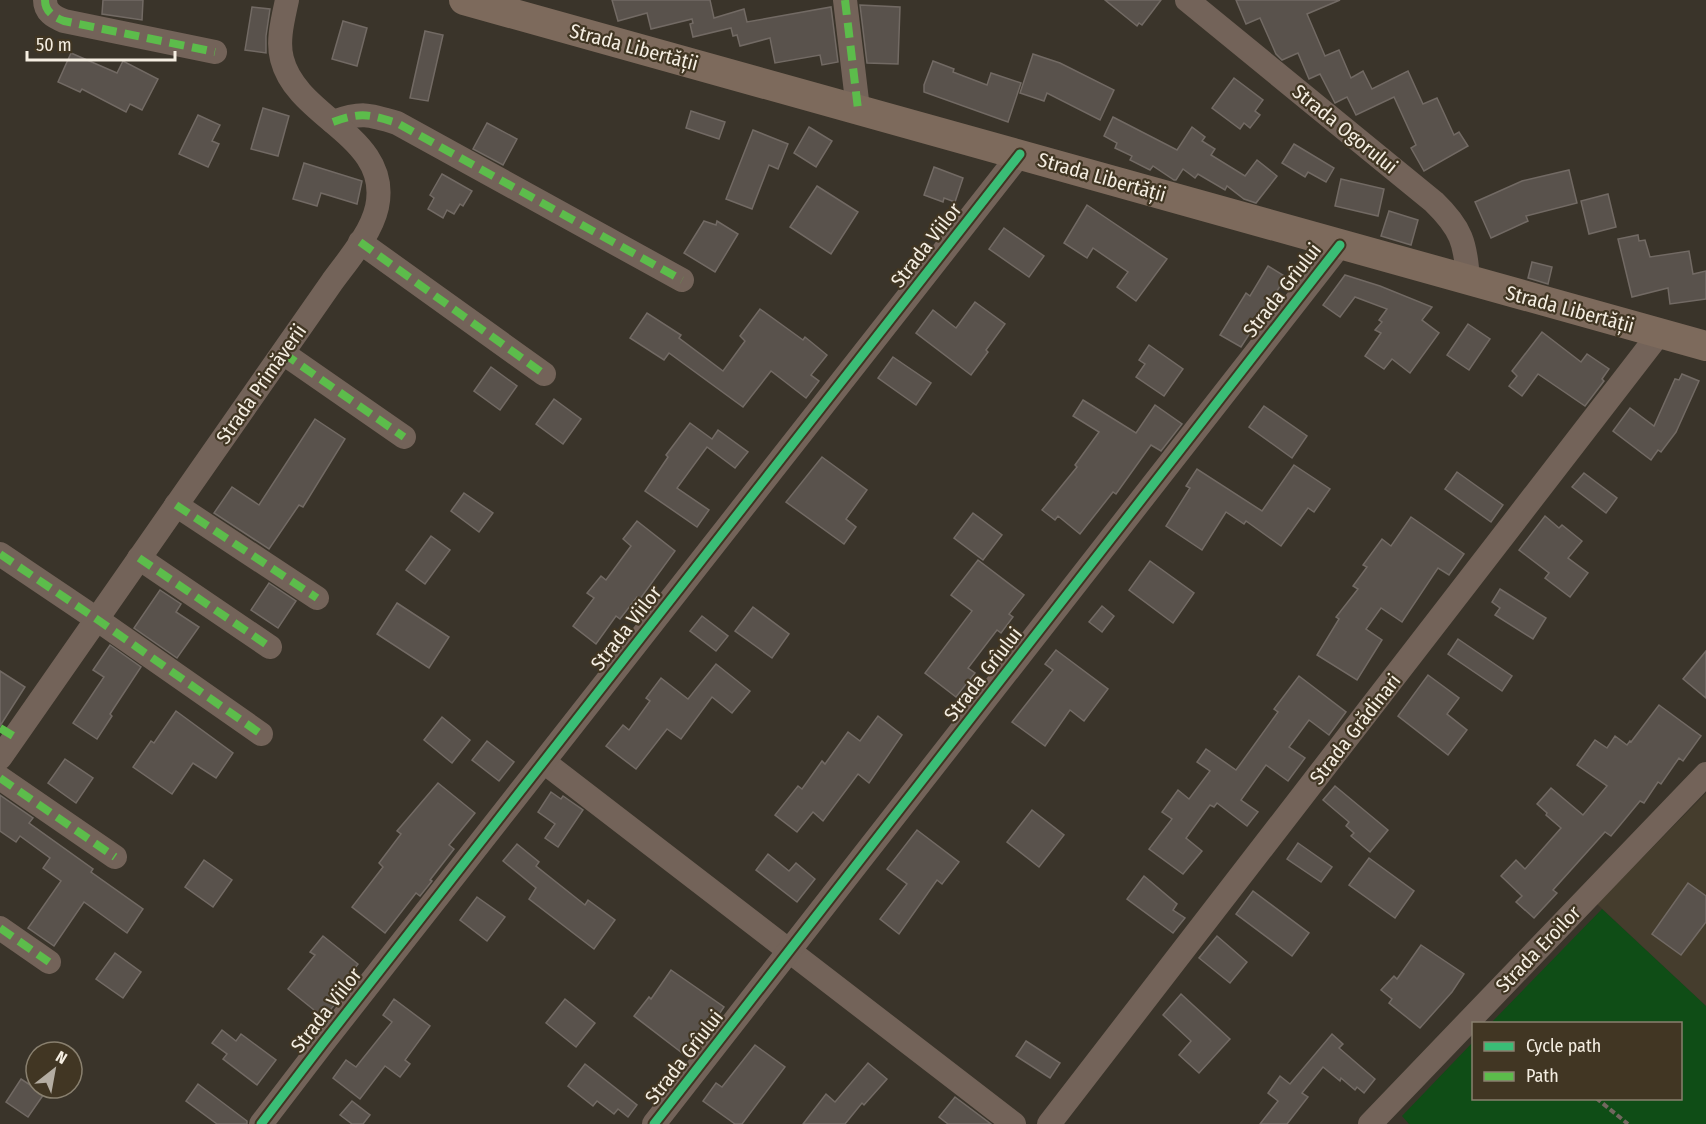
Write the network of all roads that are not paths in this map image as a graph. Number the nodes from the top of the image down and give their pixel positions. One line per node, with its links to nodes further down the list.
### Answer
1 (45, 0): 6 (street)
2 (286, 0): 8 (street, Strada Primăverii)
3 (464, 0): 7 (main road, Strada Libertății)
4 (845, 0): 7 (street)
5 (1187, 0): 13 (street, Strada Ogorului)
6 (214, 52)
7 (858, 109): 9 (main road, Strada Libertății)
8 (333, 122): 10 (street, Strada Primăverii); 12 (street)
9 (1020, 154): 11 (main road, Strada Libertății); 28 (street, Strada Viilor)
10 (360, 242): 16 (street, Strada Primăverii); 17 (street)
11 (1340, 245): 13 (main road, Strada Libertății); 33 (street, Strada Grîului)
12 (682, 280)
13 (1468, 281): 14 (main road, Strada Libertății)
14 (1659, 334): 15 (main road, Strada Libertății); 38 (street, Strada Grădinari)
15 (1706, 346)
16 (283, 353): 18 (street); 19 (street, Strada Primăverii)
17 (544, 374)
18 (404, 437)
19 (176, 505): 21 (street, Strada Primăverii); 22 (street)
20 (0, 554): 23 (street)
21 (139, 558): 23 (street, Strada Primăverii); 24 (street)
22 (317, 598)
23 (98, 620): 25 (street, Strada Primăverii); 26 (street)
24 (270, 647)
25 (7, 732): 27 (street, Strada Primăverii)
26 (261, 734)
27 (0, 758)
28 (544, 762): 33 (street); 35 (street, Strada Viilor)
29 (1706, 774): 39 (street, Strada Eroilor)
30 (0, 778): 31 (street)
31 (115, 857)
32 (0, 928): 34 (street)
33 (791, 951): 36 (street, Strada Grîului); 37 (street)
34 (49, 962)
35 (261, 1124)
36 (654, 1124)
37 (1014, 1124)
38 (1050, 1124)
39 (1370, 1124)

